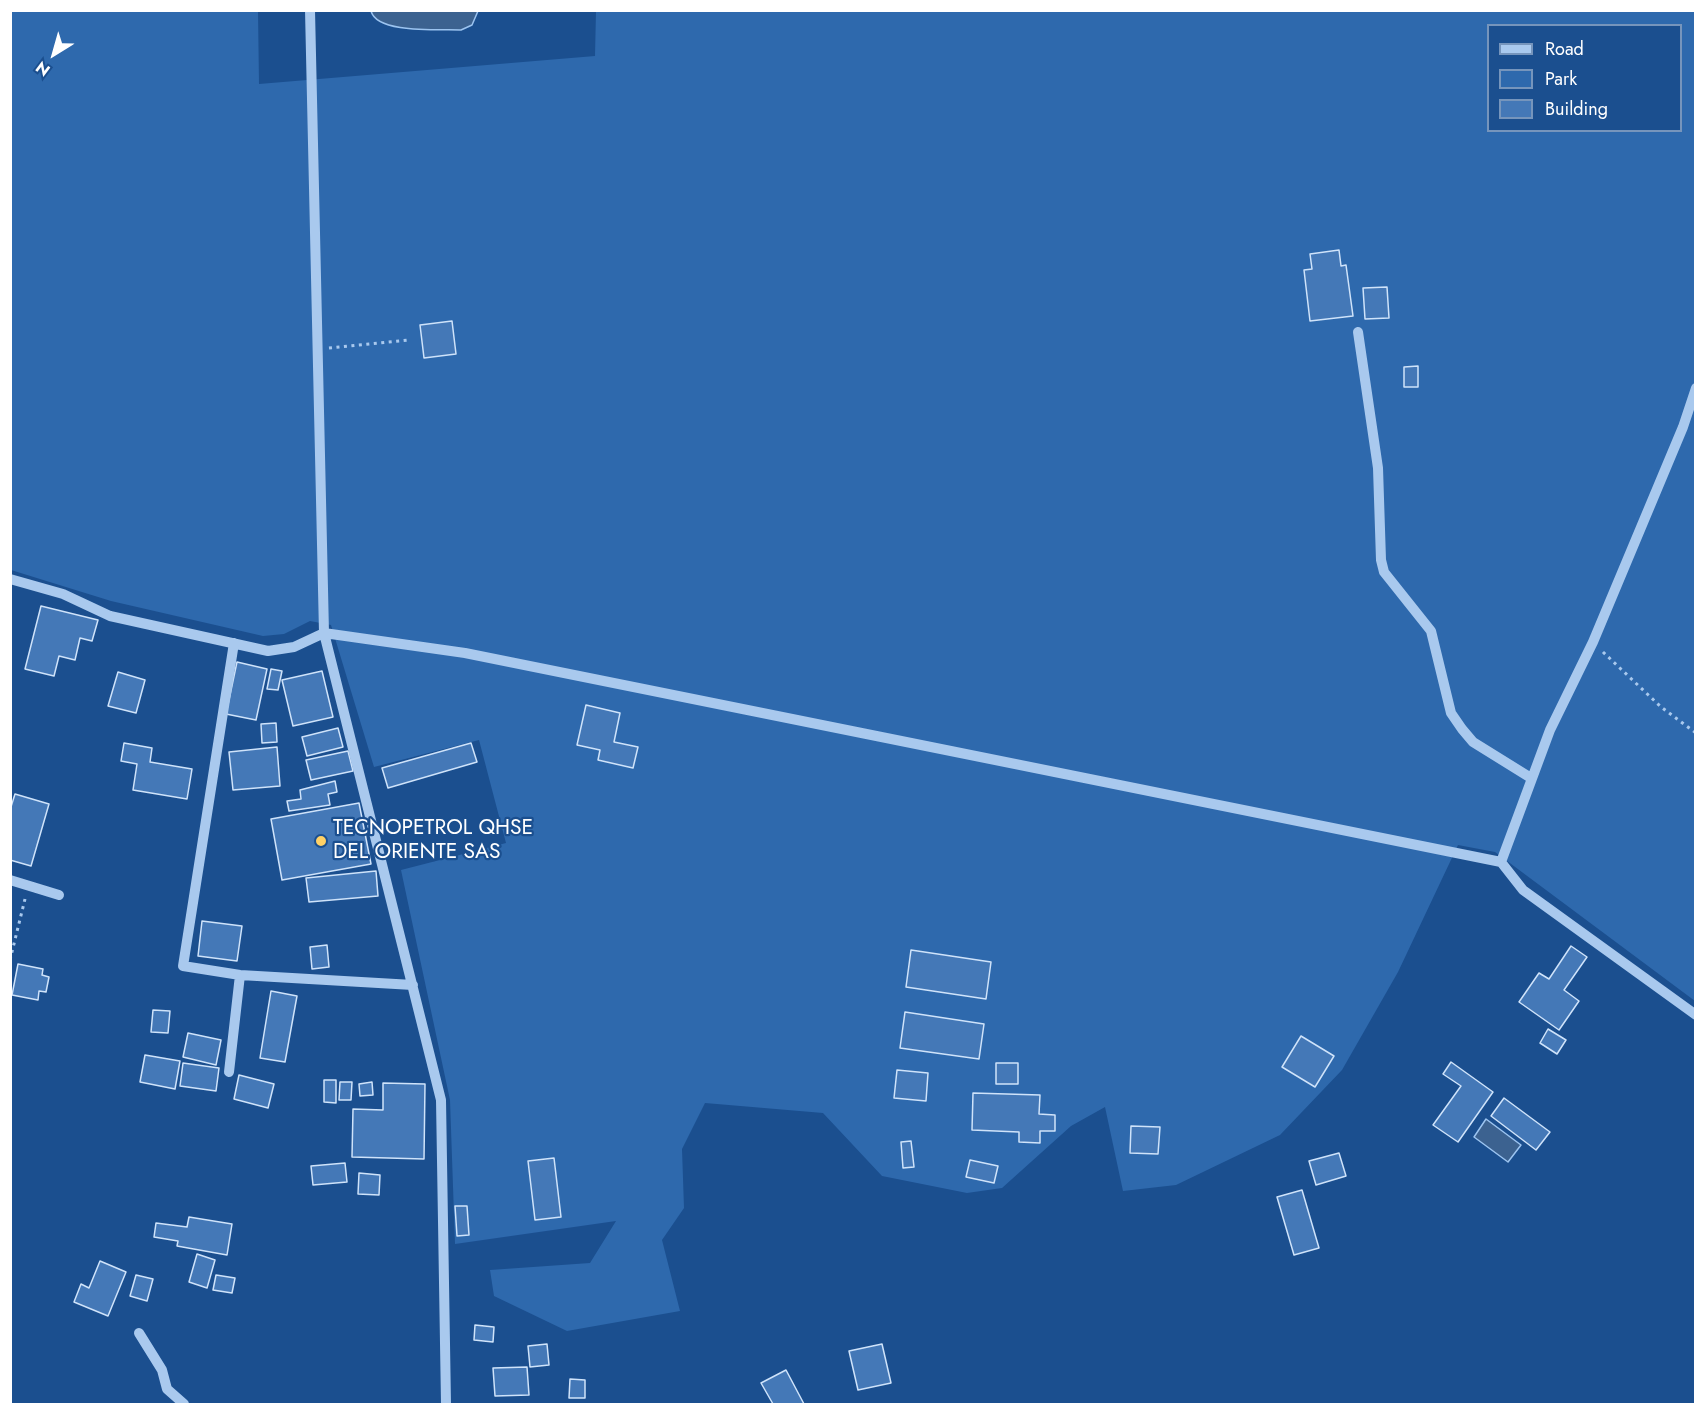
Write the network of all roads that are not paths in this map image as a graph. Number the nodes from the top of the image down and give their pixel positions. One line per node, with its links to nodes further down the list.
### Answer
1 (310, 10): 5 (street)
2 (1358, 332): 7 (street)
3 (1695, 388): 7 (street)
4 (10, 579): 6 (street)
5 (324, 633): 6 (street); 8 (street); 12 (street)
6 (234, 643): 11 (street)
7 (1531, 778): 8 (street)
8 (1501, 862): 13 (street)
9 (10, 880): 10 (street)
10 (59, 895)
11 (240, 975): 12 (street); 14 (street)
12 (412, 985): 17 (street)
13 (1695, 1015)
14 (229, 1072)
15 (139, 1332): 16 (street)
16 (184, 1404)
17 (446, 1404)

